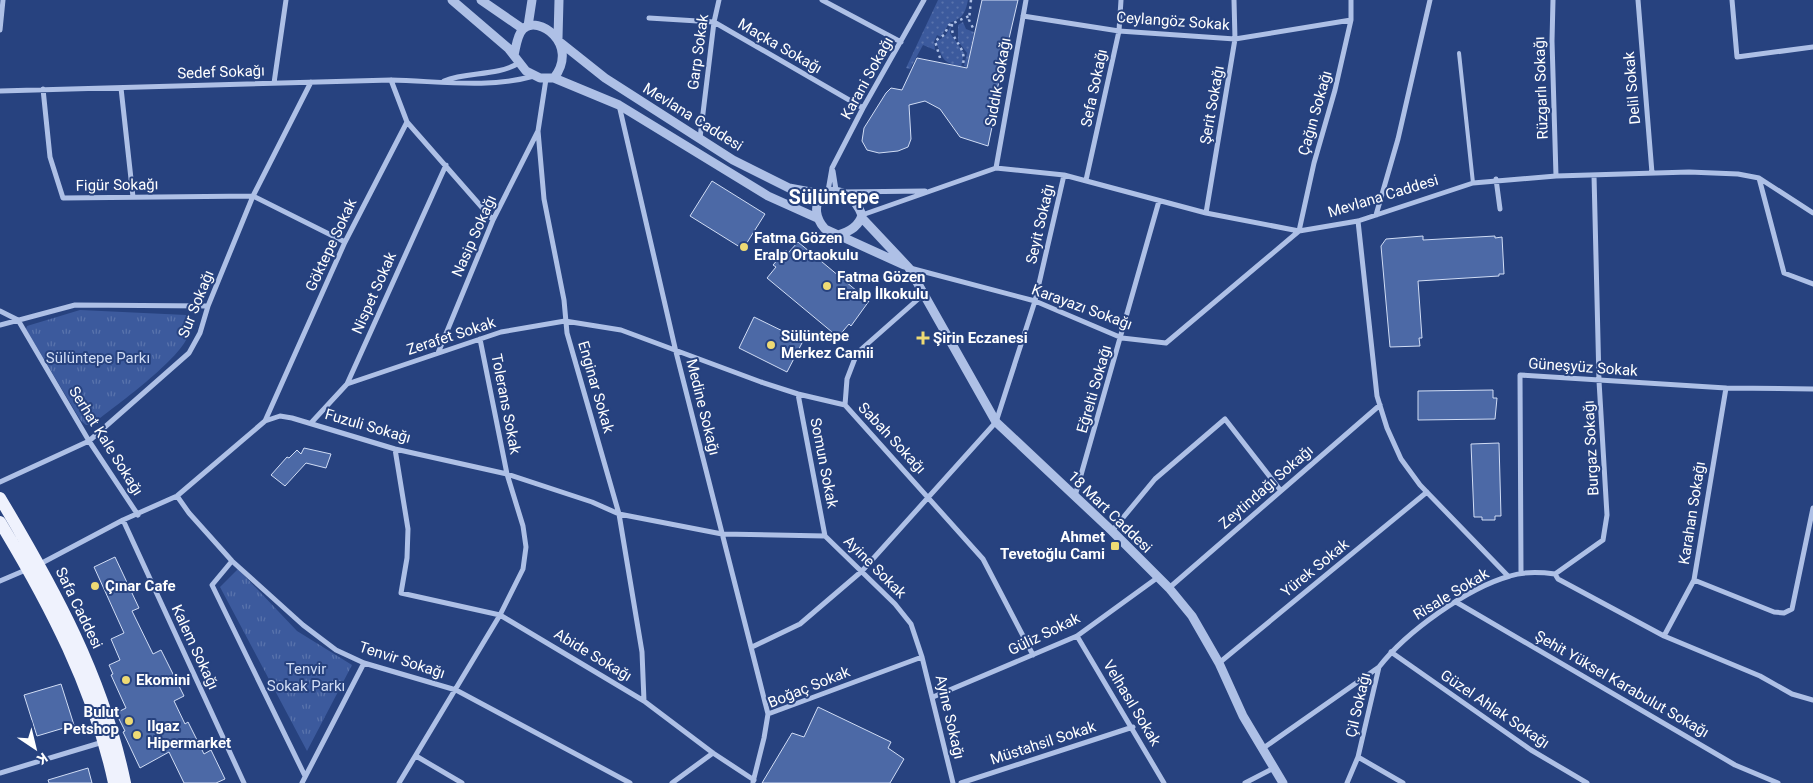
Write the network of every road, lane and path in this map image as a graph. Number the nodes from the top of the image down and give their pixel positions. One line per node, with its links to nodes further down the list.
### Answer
1 (3, 0): 27 (street)
2 (286, 0): 43 (street)
3 (452, 0): 34 (street)
4 (481, 0): 25 (street)
5 (532, 0): 25 (street)
6 (559, 0): 30 (street)
7 (719, 0): 23 (street, Garp Sokak)
8 (822, 0): 31 (street)
9 (924, 0): 31 (street, Karani Sokağı)
10 (971, 0): 19 (path)
11 (1026, 0): 20 (street, Sıddık Sokağı)
12 (1121, 0): 28 (street, Sefa Sokağı)
13 (1234, 0): 29 (street, Şerit Sokağı)
14 (1352, 0): 22 (street, Çağın Sokağı)
15 (1430, 0): 70 (street)
16 (1553, 0): 57 (street, Rüzgarlı Sokağı)
17 (1638, 0): 54 (street, Delil Sokak)
18 (1732, 0): 32 (street)
19 (969, 16): 24 (path); 26 (path)
20 (1023, 16): 28 (street, Ceylangöz Sokak); 53 (street, Sıddık Sokağı)
21 (649, 18): 23 (street, Maçka Sokağı)
22 (1351, 20): 29 (street, Ceylangöz Sokak); 75 (street, Çağın Sokağı)
23 (714, 22): 48 (street, Maçka Sokağı); 51 (street, Garp Sokak)
24 (952, 24): 35 (path); 37 (path)
25 (526, 28): 30 (street); 34 (street)
26 (973, 28)
27 (0, 30)
28 (1119, 31): 29 (street, Ceylangöz Sokak); 59 (street, Sefa Sokağı)
29 (1235, 39): 68 (street, Şerit Sokağı)
30 (559, 40): 39 (street); 51 (street, Mevlana Caddesi)
31 (901, 42): 48 (street, Karani Sokağı)
32 (1813, 47)
33 (1460, 54): 61 (lane)
34 (514, 55): 36 (street)
35 (940, 58)
36 (518, 63): 38 (street); 41 (street)
37 (963, 64)
38 (534, 76): 39 (street); 41 (street)
39 (550, 79): 47 (street, Mevlana Caddesi); 50 (street, Enginar Sokak)
40 (392, 80): 41 (street, Sedef Sokağı); 42 (street, Sedef Sokağı); 49 (street)
41 (444, 81)
42 (310, 82): 43 (street, Sedef Sokağı); 64 (street, Sur Sokağı)
43 (274, 83): 44 (street, Sedef Sokağı)
44 (121, 88): 45 (street, Sedef Sokağı); 65 (street)
45 (44, 89): 46 (street, Sedef Sokağı); 65 (street, Figür Sokağı)
46 (0, 91)
47 (619, 105): 72 (street, Mevlana Caddesi); 89 (street, Medine Sokağı)
48 (863, 108): 63 (street, Karani Sokağı)
49 (407, 122): 52 (street); 77 (street, Göktepe Sokak)
50 (538, 131): 73 (street, Nasip Sokağı); 85 (street, Enginar Sokak)
51 (700, 138): 63 (street, Mevlana Caddesi)
52 (446, 165): 73 (street); 92 (street, Nispet Sokak)
53 (996, 168): 55 (street, Mevlana Caddesi); 62 (street, Mevlana Caddesi)
54 (1652, 173): 56 (street, Mevlana Caddesi); 58 (street, Mevlana Caddesi)
55 (1064, 175): 59 (street, Mevlana Caddesi); 81 (street, Seyit Sokağı)
56 (1594, 175): 57 (street, Mevlana Caddesi); 91 (street, Burgaz Sokağı)
57 (1556, 176): 60 (street, Mevlana Caddesi)
58 (1759, 178): 69 (street, Mevlana Caddesi); 79 (street)
59 (1086, 180): 66 (street, Mevlana Caddesi)
60 (1496, 180): 61 (street, Mevlana Caddesi); 67 (street)
61 (1473, 183): 70 (street, Mevlana Caddesi)
62 (930, 191): 63 (street, Mevlana Caddesi); 71 (street, Mevlana Caddesi)
63 (832, 192): 71 (street); 72 (street)
64 (253, 196): 65 (street, Figür Sokağı); 77 (street); 82 (street, Sur Sokağı)
65 (133, 197)
66 (1159, 201): 68 (street, Mevlana Caddesi); 87 (street, Eğrelti Sokağı)
67 (1500, 209)
68 (1206, 213): 75 (street, Mevlana Caddesi)
69 (1813, 213)
70 (1376, 215): 74 (street, Mevlana Caddesi)
71 (862, 216): 76 (street); 78 (street, 18 Mart Caddesi)
72 (817, 218): 76 (street)
73 (493, 220): 90 (street, Nasip Sokağı)
74 (1358, 221): 75 (street, Mevlana Caddesi); 97 (street)
75 (1299, 232): 87 (street, Karayazı Sokağı)
76 (838, 235): 78 (street)
77 (345, 242): 98 (street, Göktepe Sokak)
78 (909, 268): 80 (street, 18 Mart Caddesi); 81 (street, Karayazı Sokağı)
79 (1813, 284)
80 (925, 293): 96 (street); 99 (street, 18 Mart Caddesi)
81 (1035, 302): 87 (street, Karayazı Sokağı); 99 (street, Seyit Sokağı)
82 (208, 306): 84 (street); 101 (street, Sur Sokağı)
83 (0, 311): 84 (street)
84 (18, 320): 86 (street); 101 (street, Serhat Kale Sokağı)
85 (565, 321): 88 (street, Zerafet Sokak); 89 (street, Sabah Sokağı); 112 (street, Enginar Sokak)
86 (0, 325)
87 (1122, 338): 109 (street, Eğrelti Sokağı)
88 (480, 339): 90 (street, Zerafet Sokak); 103 (street, Tolerans Sokak)
89 (676, 352): 95 (street, Sabah Sokağı); 117 (street, Medine Sokağı)
90 (438, 353): 92 (street, Zerafet Sokak)
91 (1599, 381): 93 (street, Güneşyüz Sokak); 122 (street, Güneşyüz Sokak); 123 (street, Burgaz Sokağı)
92 (347, 384): 100 (street, Nispet Sokak)
93 (1726, 388): 94 (street, Güneşyüz Sokak); 126 (street, Karahan Sokağı)
94 (1813, 389)
95 (798, 394): 96 (street, Sabah Sokağı); 118 (street, Somun Sokak)
96 (845, 404): 107 (street, Sabah Sokağı)
97 (1380, 406): 105 (street, Zeytindağı Sokağı); 106 (street)
98 (265, 421): 100 (street, Fuzuli Sokağı); 108 (street)
99 (996, 422): 107 (street); 109 (street, 18 Mart Caddesi)
100 (311, 423): 102 (street, Fuzuli Sokağı)
101 (89, 441): 104 (street, Sur Sokağı); 113 (street, Serhat Kale Sokağı)
102 (395, 449): 103 (street, Fuzuli Sokağı); 130 (street, Abide Sokağı)
103 (507, 474): 112 (street, Fuzuli Sokağı); 130 (street, Tolerans Sokak)
104 (0, 482)
105 (1281, 491): 116 (street); 128 (street, Zeytindağı Sokağı)
106 (1427, 492): 124 (street); 138 (street, Yürek Sokak)
107 (928, 495): 121 (street); 135 (street, Sabah Sokağı)
108 (177, 496): 113 (street); 119 (street, Tenvir Sokağı)
109 (1075, 496): 116 (street, 18 Mart Caddesi)
110 (0, 498): 120 (main road, Safa Caddesi)
111 (1813, 508): 126 (street)
112 (619, 514): 117 (street, Fuzuli Sokağı); 143 (street, Enginar Sokak)
113 (138, 515): 114 (street)
114 (124, 520): 120 (street); 157 (street, Kalem Sokağı)
115 (0, 522): 120 (main road, Safa Caddesi)
116 (1112, 531): 125 (street, 18 Mart Caddesi)
117 (722, 534): 118 (street, Ayine Sokak); 133 (street, Medine Sokağı)
118 (825, 536): 121 (street, Ayine Sokak)
119 (232, 561): 137 (street, Tenvir Sokağı); 153 (street)
120 (34, 566): 127 (street); 146 (main road, Safa Caddesi)
121 (862, 571): 133 (street); 136 (street, Ayine Sokak)
122 (1520, 573): 123 (street, Risale Sokak); 124 (street, Risale Sokak)
123 (1555, 574): 132 (street)
124 (1508, 576): 129 (street, Risale Sokak)
125 (1157, 578): 128 (street, 18 Mart Caddesi); 131 (street, Güliz Sokak)
126 (1694, 580): 132 (street, Karahan Sokağı)
127 (0, 581)
128 (1169, 588): 138 (street, 18 Mart Caddesi)
129 (1456, 602): 134 (street, Risale Sokak); 171 (street, Şehit Yüksel Karabulut Sokağı)
130 (500, 615): 140 (street, Tolerans Sokak); 143 (street, Abide Sokağı)
131 (1077, 636): 135 (street, Güliz Sokak); 145 (street, Velhasıl Sokak)
132 (1664, 636): 142 (street)
133 (752, 647): 144 (street, Medine Sokağı)
134 (1390, 652): 139 (street, Risale Sokak); 170 (street, Güzel Ahlak Sokağı)
135 (1033, 655): 141 (street, Güliz Sokak)
136 (922, 656): 141 (street, Ayine Sokağı); 144 (street, Boğaç Sokak)
137 (364, 663): 140 (street, Tenvir Sokağı); 153 (street)
138 (1219, 663): 147 (street, 18 Mart Caddesi)
139 (1379, 667): 147 (street, Risale Sokak); 150 (street, Çil Sokağı)
140 (456, 690): 149 (street, Tolerans Sokak); 161 (street, Tenvir Sokağı)
141 (932, 697): 163 (street, Ayine Sokağı)
142 (1813, 700)
143 (644, 701): 148 (street, Abide Sokağı)
144 (768, 714): 154 (street, Boğaç Sokak)
145 (1133, 727): 164 (street, Müstahsil Sokak); 165 (street, Velhasıl Sokak)
146 (110, 740): 152 (street); 155 (main road, Safa Caddesi); 156 (main road, Safa Caddesi)
147 (1262, 749): 151 (street, 18 Mart Caddesi)
148 (713, 753): 154 (street, Abide Sokağı); 162 (street)
149 (416, 756): 159 (street, Tolerans Sokak); 160 (street)
150 (1358, 757): 168 (street); 169 (street, Çil Sokağı)
151 (1274, 768): 166 (street); 167 (street, 18 Mart Caddesi)
152 (0, 772)
153 (305, 776): 158 (street)
154 (753, 781)
155 (114, 783)
156 (125, 783)
157 (244, 783)
158 (302, 783)
159 (399, 783)
160 (462, 783)
161 (630, 783)
162 (672, 783)
163 (953, 783)
164 (961, 783)
165 (1164, 783)
166 (1245, 783)
167 (1283, 783)
168 (1347, 783)
169 (1403, 783)
170 (1587, 783)
171 (1778, 783)

